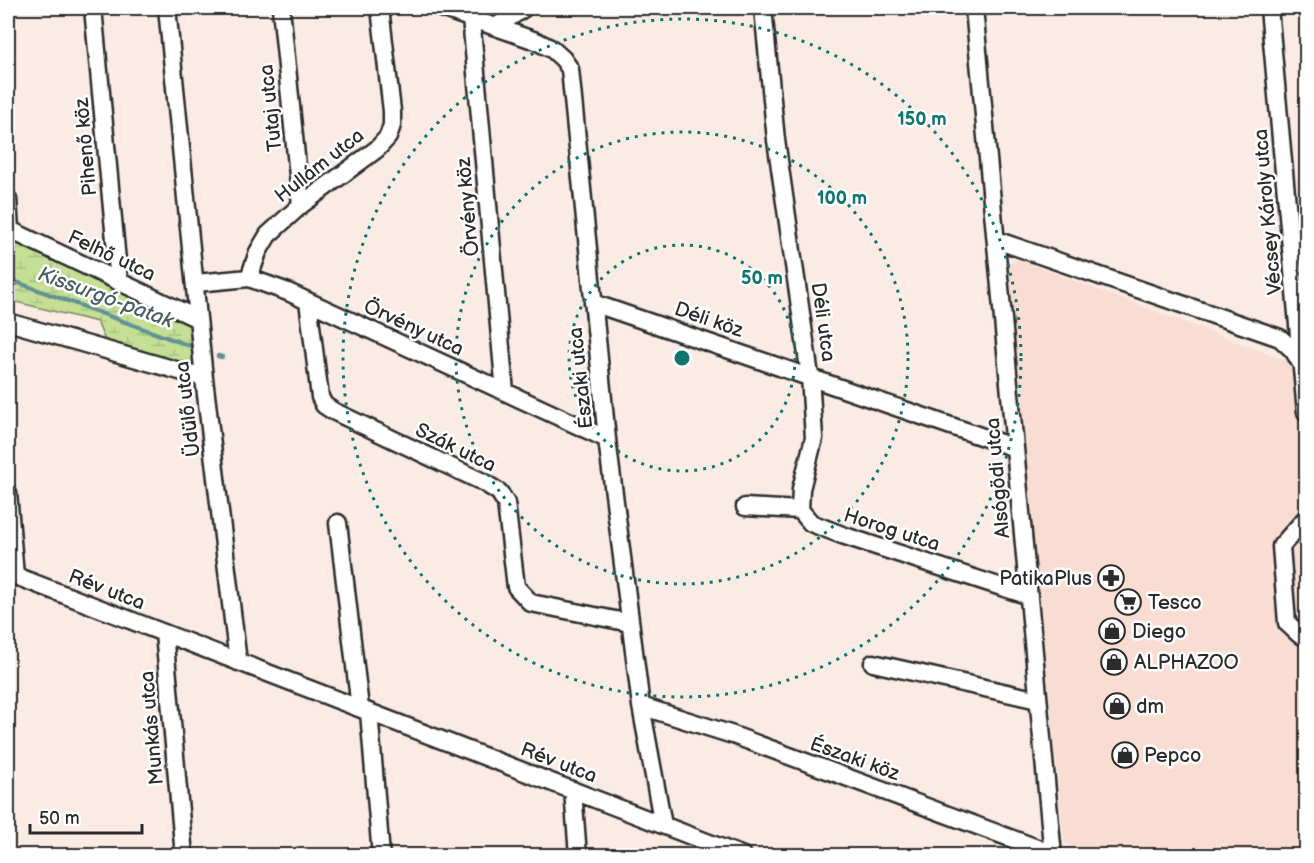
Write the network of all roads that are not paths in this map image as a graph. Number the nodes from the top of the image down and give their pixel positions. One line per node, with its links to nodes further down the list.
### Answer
1 (93, 8): 17 (street, Pihenő köz)
2 (167, 8): 18 (street, Üdülő utca)
3 (281, 8): 13 (street, Tutaj utca)
4 (380, 8): 13 (street, Hullám utca)
5 (441, 8): 10 (street, Északi utca)
6 (524, 8): 11 (street)
7 (763, 8): 24 (street, Déli utca)
8 (974, 8): 15 (street, Alsógödi utca)
9 (1269, 8): 23 (street, Vécsey Károly utca)
10 (471, 18): 11 (street, Északi utca); 26 (street, Örvény köz)
11 (497, 27): 20 (street, Északi utca)
12 (8, 199): 14 (street)
13 (301, 205): 16 (street, Hullám utca)
14 (9, 230): 17 (street, Felhő utca)
15 (996, 240): 23 (street); 29 (street, Alsógödi utca)
16 (249, 278): 18 (street, Örvény utca); 19 (street, Örvény utca)
17 (119, 282): 21 (street, Felhő utca)
18 (196, 283): 21 (street, Üdülő utca)
19 (308, 301): 26 (street, Örvény utca); 37 (street, Szák utca)
20 (593, 303): 24 (street, Déli köz); 28 (street, Északi utca)
21 (198, 319): 25 (street, Üdülő utca)
22 (8, 322): 25 (street)
23 (1302, 366): 27 (street, Vécsey Károly utca)
24 (810, 376): 29 (street, Déli köz); 32 (street, Déli utca)
25 (204, 378): 40 (street, Üdülő utca)
26 (505, 392): 28 (street, Örvény utca)
27 (1306, 412)
28 (607, 440): 37 (street, Északi utca)
29 (1015, 448): 36 (street, Alsógödi utca)
30 (8, 493): 35 (street)
31 (745, 507): 32 (street)
32 (800, 510): 36 (street, Horog utca)
33 (1306, 518): 39 (street)
34 (338, 523): 44 (street)
35 (11, 574): 38 (street, Rév utca)
36 (1029, 596): 42 (street, Alsógödi utca)
37 (630, 623): 43 (street, Északi utca)
38 (164, 633): 40 (street, Rév utca); 47 (street, Munkás utca)
39 (1306, 636)
40 (238, 662): 44 (street, Rév utca)
41 (873, 663): 42 (street)
42 (1038, 700): 51 (street, Alsógödi utca)
43 (641, 706): 46 (street, Északi utca); 51 (street, Északi köz)
44 (364, 710): 45 (street, Rév utca); 48 (street)
45 (573, 790): 46 (street, Rév utca); 49 (street)
46 (663, 825): 50 (street, Rév utca)
47 (184, 855)
48 (381, 855)
49 (578, 855)
50 (743, 855)
51 (1053, 855)

